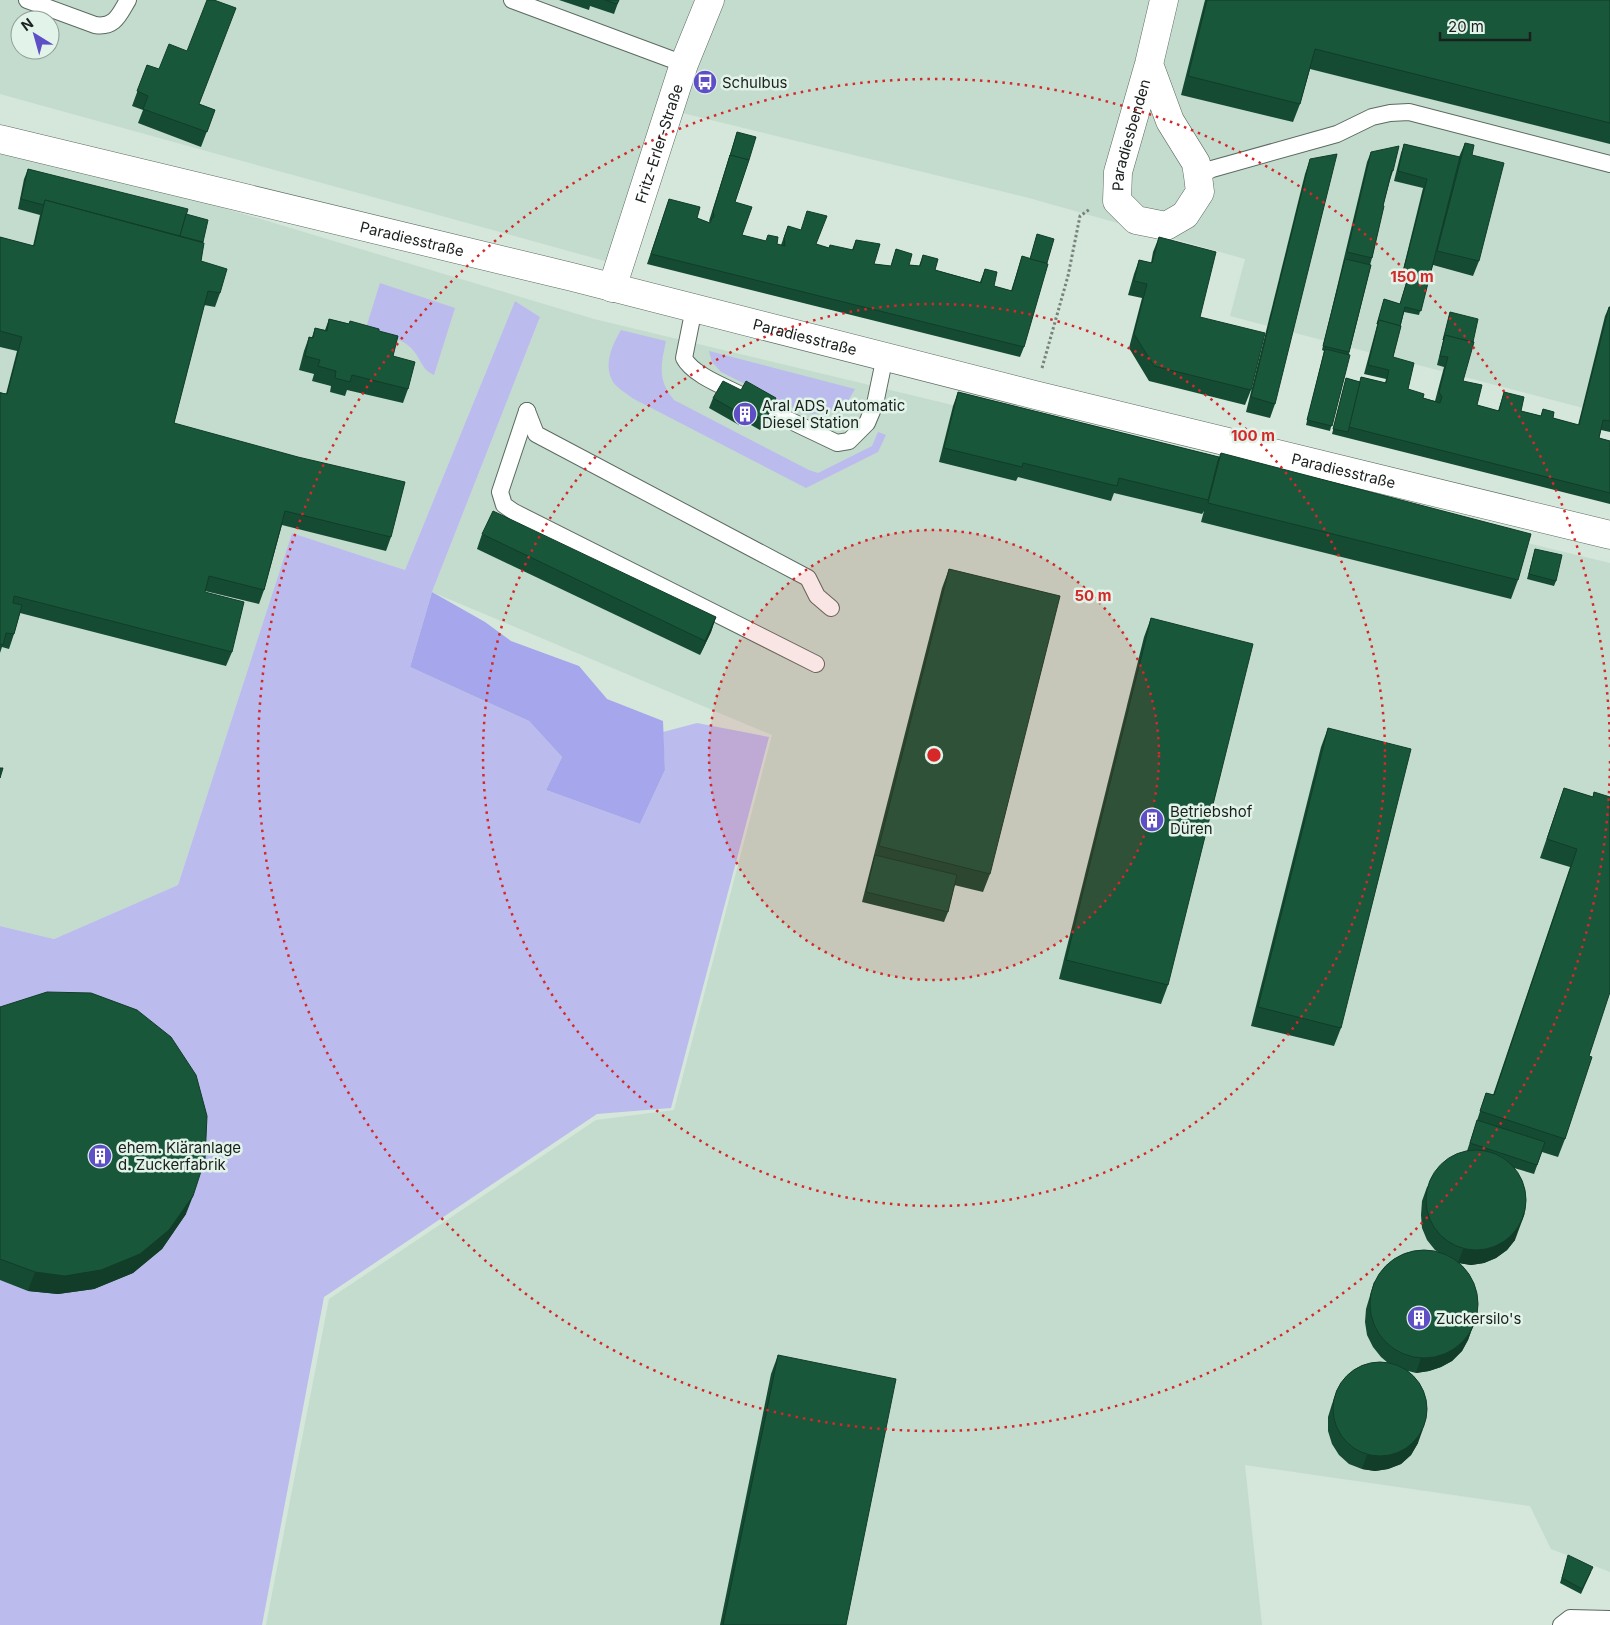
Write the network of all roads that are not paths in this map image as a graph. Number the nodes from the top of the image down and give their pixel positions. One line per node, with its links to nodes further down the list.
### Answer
1 (27, 0): 2 (lane)
2 (128, 0)
3 (512, 0): 6 (lane)
4 (710, 0): 6 (street, Fritz-Erler-Straße)
5 (1164, 0): 7 (street, Paradiesbenden)
6 (684, 64): 11 (street, Fritz-Erler-Straße)
7 (1149, 64): 10 (street, Paradiesbenden); 10 (street, Paradiesbenden)
8 (0, 139): 11 (street, Paradiesstraße)
9 (1610, 164): 10 (lane)
10 (1198, 176)
11 (612, 288): 12 (street, Paradiesstraße)
12 (694, 308): 13 (street, Paradiesstraße); 14 (lane)
13 (885, 356): 15 (lane); 16 (street, Paradiesstraße)
14 (739, 394)
15 (772, 412)
16 (1610, 536)
17 (831, 608): 18 (lane)
18 (816, 664)
19 (1610, 1618): 20 (lane)
20 (1561, 1625)

